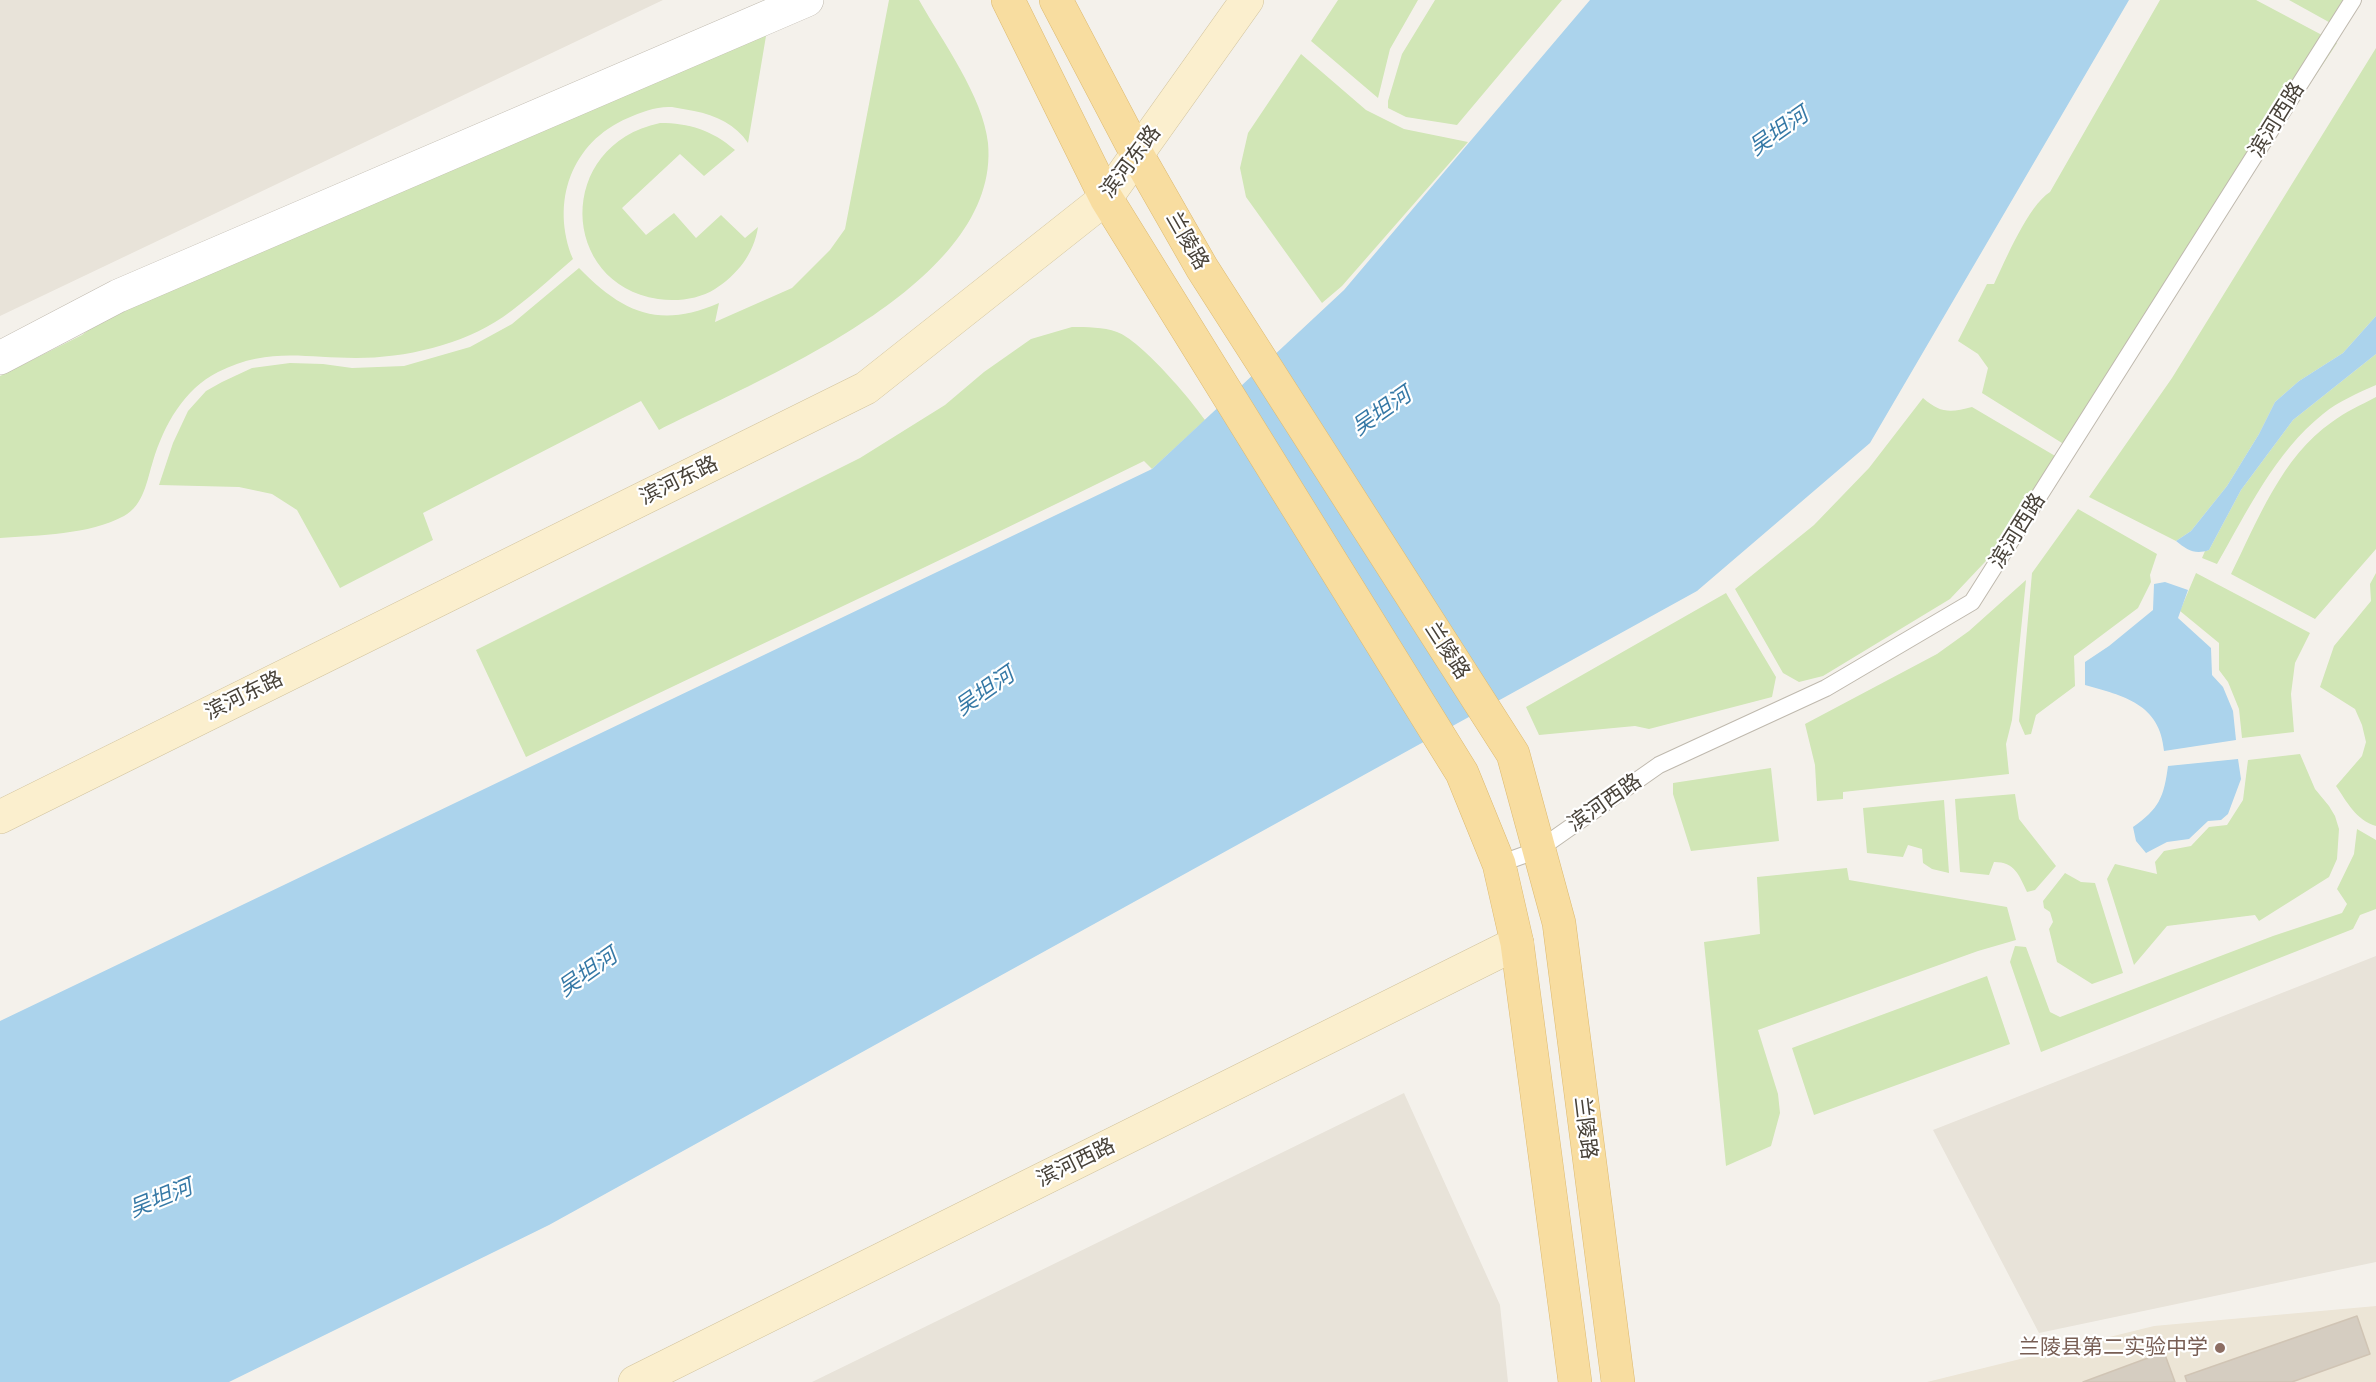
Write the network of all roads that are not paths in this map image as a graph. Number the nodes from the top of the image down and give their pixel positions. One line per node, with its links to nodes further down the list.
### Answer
1 (807, 0): 8 (street)
2 (1008, 0): 7 (main road, 兰陵路)
3 (1056, 0): 6 (main road, 兰陵路)
4 (1247, 0): 6 (main road, 滨河东路)
5 (2353, 0): 10 (lane, 滨河西路)
6 (1138, 156): 7 (main road, 滨河东路); 10 (main road, 兰陵路)
7 (1106, 198): 9 (main road, 滨河东路); 11 (main road, 兰陵路)
8 (0, 358)
9 (0, 817)
10 (1538, 850): 11 (lane, 滨河西路); 15 (main road, 兰陵路)
11 (1498, 864): 12 (main road, 兰陵路)
12 (1517, 943): 13 (main road, 滨河西路); 14 (main road, 兰陵路)
13 (635, 1382)
14 (1575, 1382)
15 (1618, 1382)

